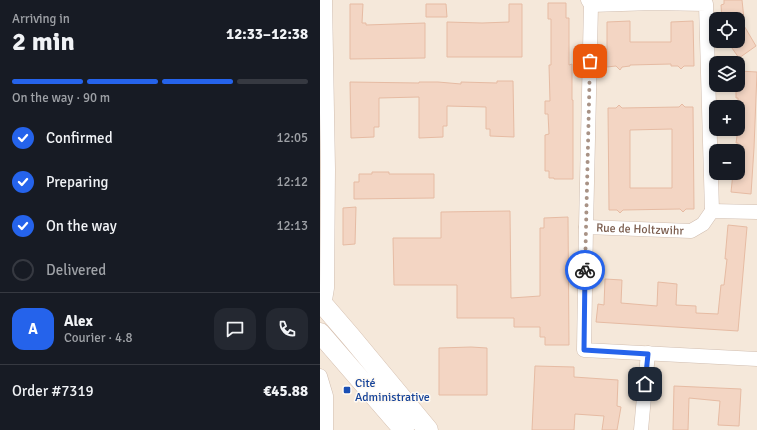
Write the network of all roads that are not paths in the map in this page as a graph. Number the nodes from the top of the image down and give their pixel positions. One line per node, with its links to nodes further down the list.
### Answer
1 (325, 0): 7 (street)
2 (589, 2): 3 (street); 6 (street, Rue de Holtzwihr)
3 (653, 2): 4 (street)
4 (712, 211): 5 (street); 6 (street, Rue de Holtzwihr)
5 (757, 212)
6 (586, 227): 9 (street, Rue de Holtzwihr)
7 (322, 309): 14 (main road)
8 (320, 333): 13 (main road)
9 (648, 354): 10 (street); 15 (street)
10 (757, 359)
11 (320, 376): 12 (street)
12 (326, 430)
13 (404, 430)
14 (428, 430)
15 (641, 430)

